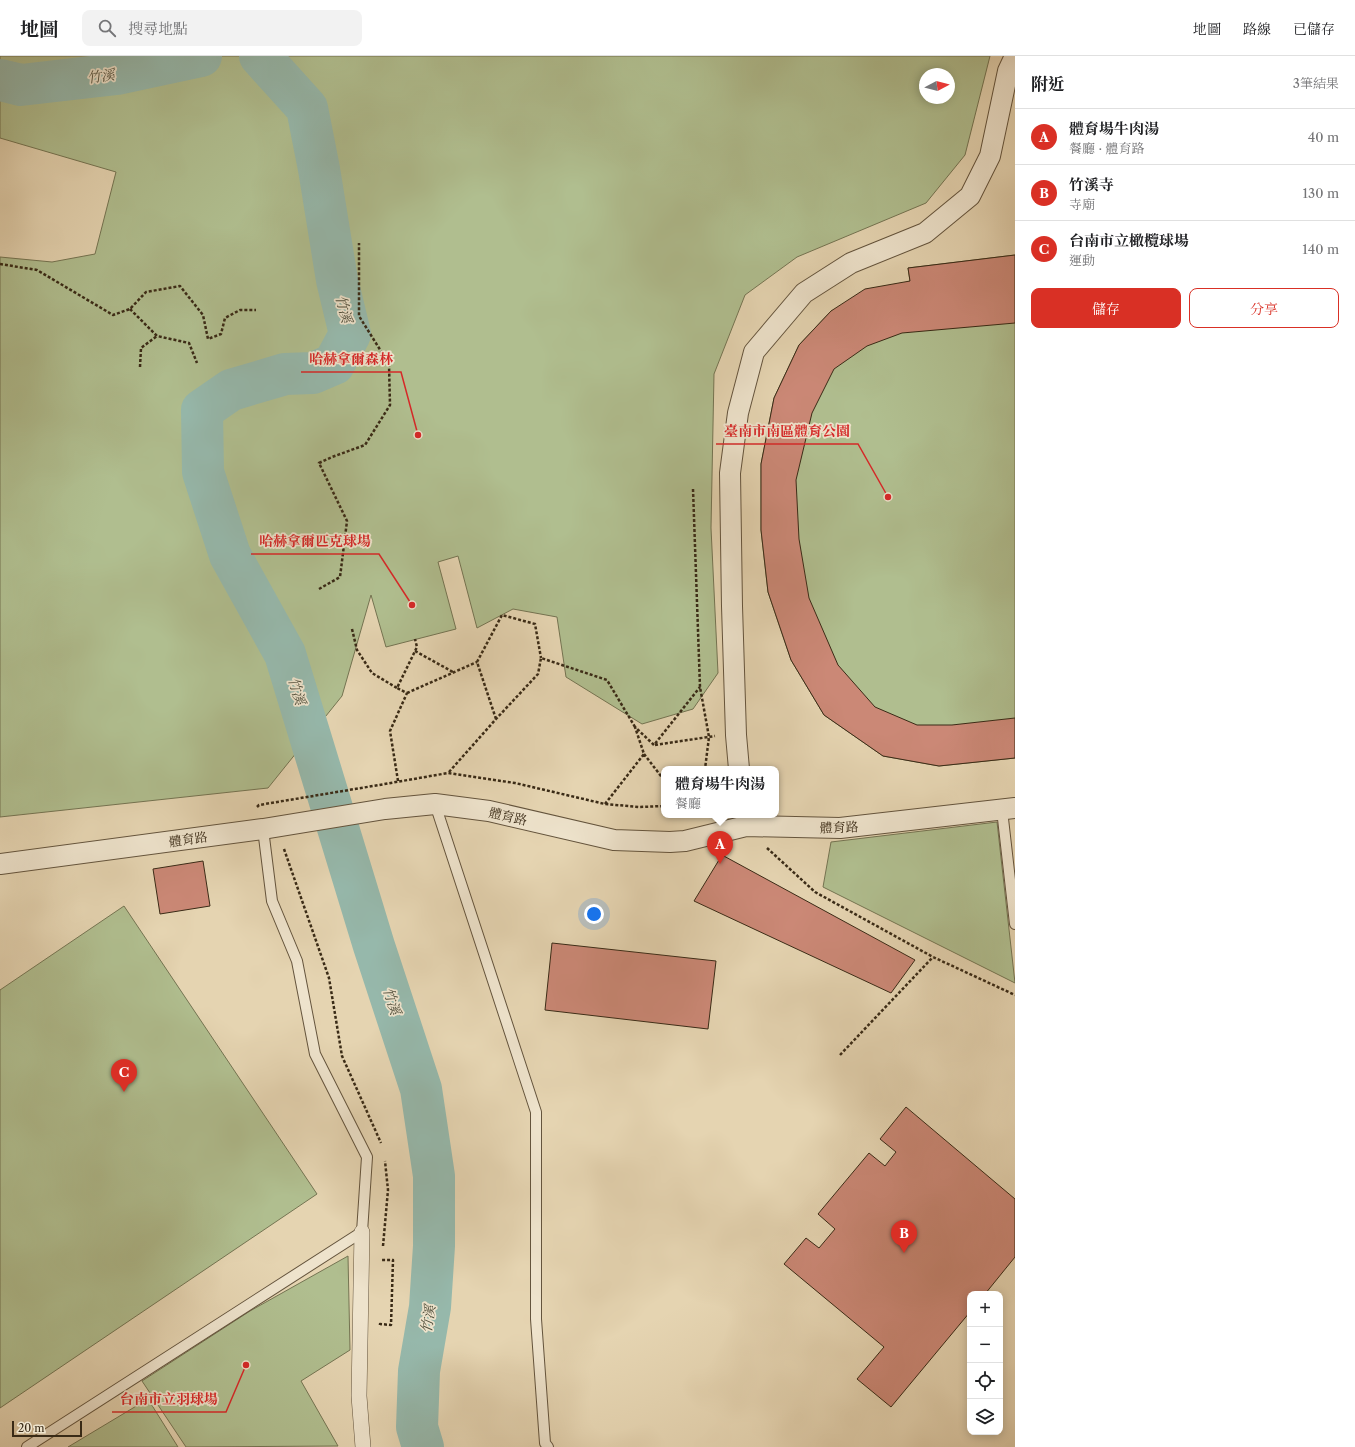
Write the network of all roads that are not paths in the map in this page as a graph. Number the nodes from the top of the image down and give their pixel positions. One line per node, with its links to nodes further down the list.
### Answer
1 (1015, 56): 2 (street)
2 (739, 766)
3 (435, 804): 5 (street, 體育路); 6 (street, 體育路); 12 (lane)
4 (1009, 809): 5 (street, 體育路); 8 (lane)
5 (745, 820)
6 (268, 828): 7 (street, 體育路); 9 (lane)
7 (0, 864)
8 (1015, 924)
9 (362, 1232): 10 (lane); 11 (street)
10 (27, 1447)
11 (363, 1447)
12 (548, 1447)

